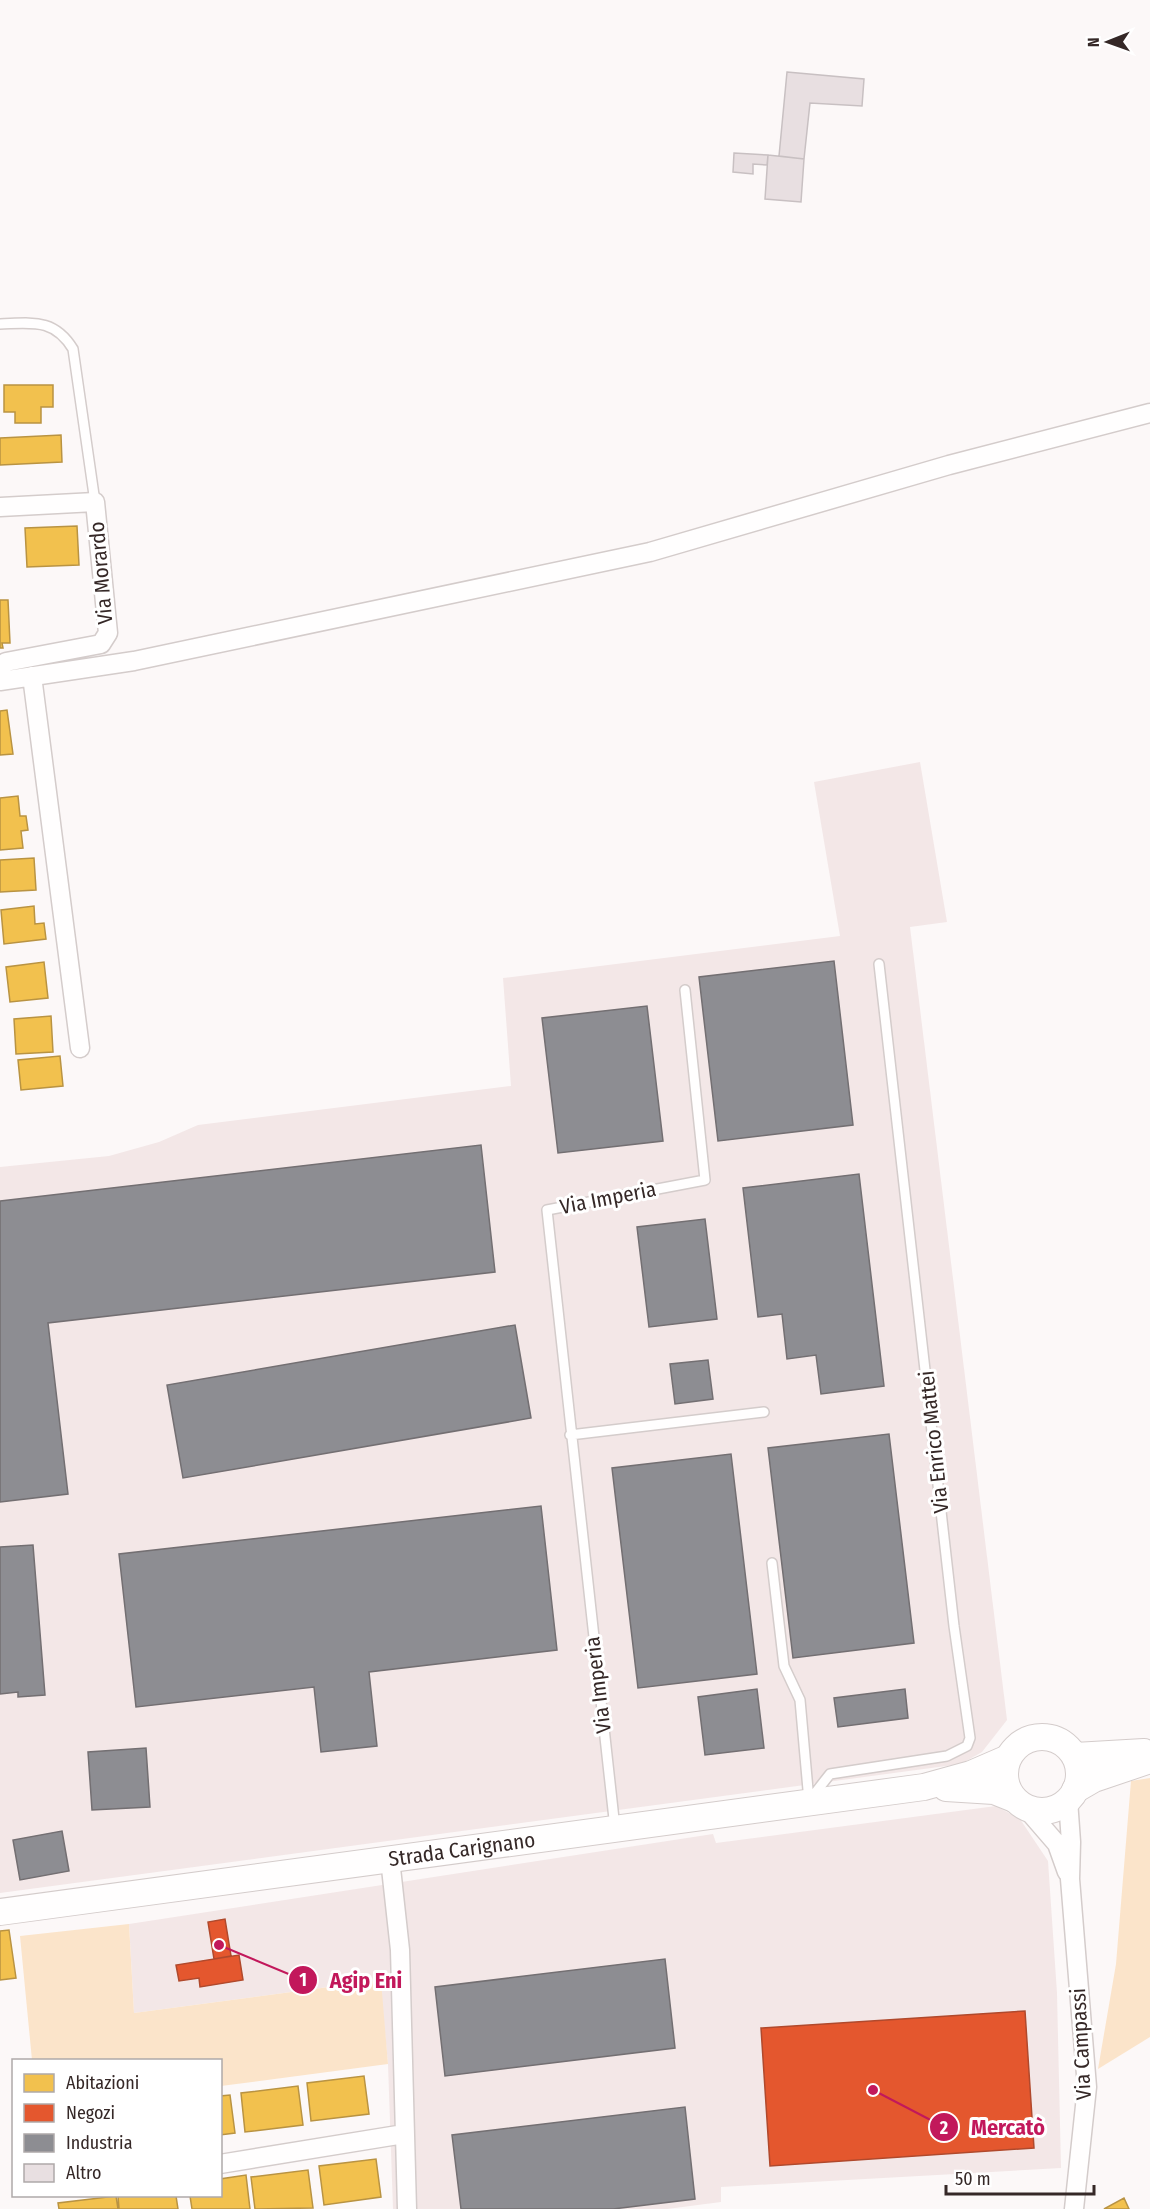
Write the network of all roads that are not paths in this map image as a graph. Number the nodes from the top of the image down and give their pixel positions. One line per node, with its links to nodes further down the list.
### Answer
1 (0, 324): 3 (lane)
2 (1150, 413): 6 (street)
3 (94, 502): 4 (street); 5 (street, Via Morardo)
4 (0, 507)
5 (0, 668)
6 (32, 676): 7 (street); 10 (street)
7 (0, 681)
8 (879, 964): 20 (lane, Via Enrico Mattei)
9 (685, 990): 12 (lane, Via Imperia)
10 (80, 1048)
11 (764, 1412): 12 (lane)
12 (570, 1435): 22 (lane, Via Imperia)
13 (772, 1563): 20 (lane)
14 (1150, 1752): 15 (street)
15 (1075, 1756): 16 (street); 19 (street)
16 (1008, 1758): 18 (street, Strada Carignano); 21 (street)
17 (1150, 1760): 19 (street)
18 (924, 1787): 20 (street, Strada Carignano); 21 (street, Strada Carignano)
19 (1072, 1795): 21 (street); 24 (street, Via Campassi)
20 (809, 1801): 22 (street, Strada Carignano)
21 (1019, 1803): 24 (street, Via Campassi)
22 (615, 1828): 23 (street, Strada Carignano)
23 (390, 1859): 25 (street, Strada Carignano); 26 (street)
24 (1070, 1879): 29 (street, Via Campassi)
25 (0, 1912)
26 (404, 2134): 27 (street); 28 (street)
27 (222, 2164)
28 (407, 2209)
29 (1074, 2209)

